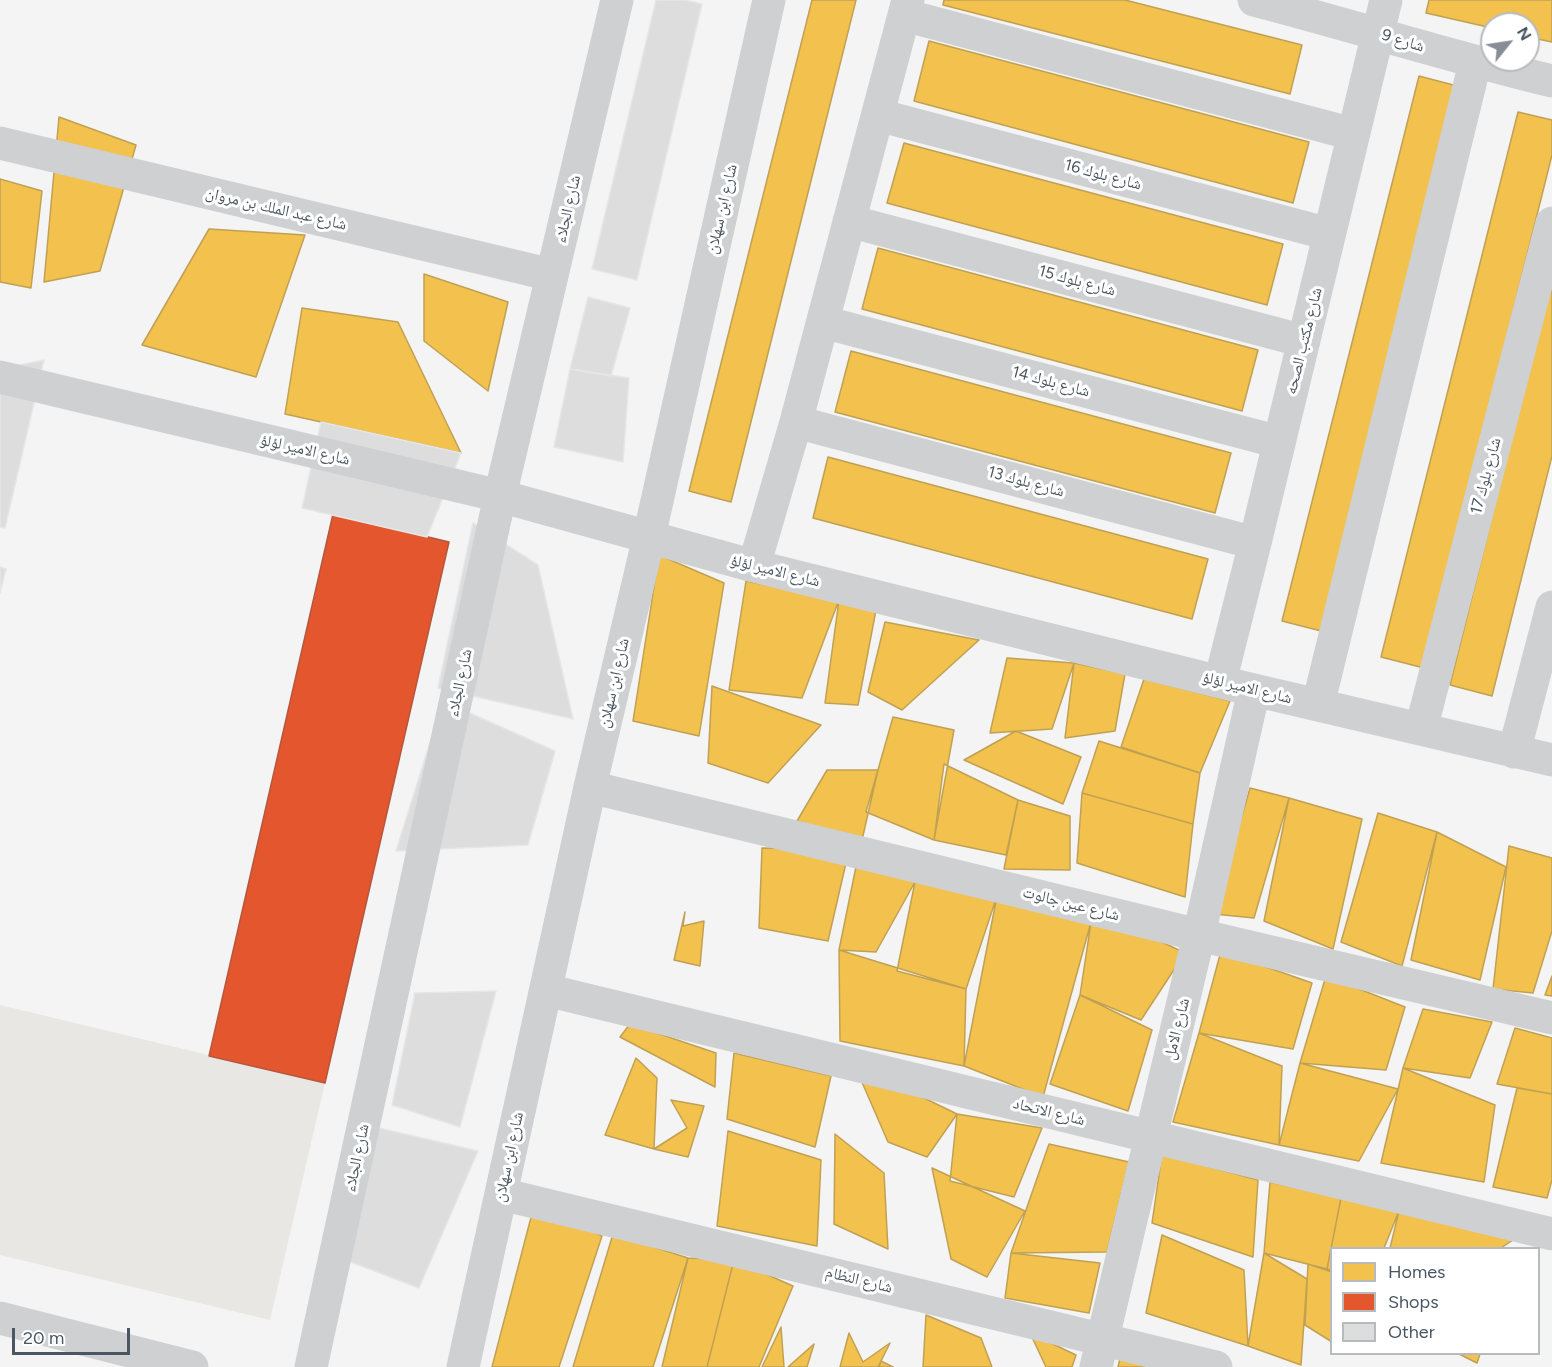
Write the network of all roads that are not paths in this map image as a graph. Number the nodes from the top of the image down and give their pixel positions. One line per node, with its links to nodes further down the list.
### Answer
1 (617, 0): 15 (street, شارع الجلاء)
2 (770, 0): 22 (street, شارع ابن سهلان)
3 (1254, 0): 6 (street, شارع 9)
4 (1386, 0): 6 (street, شارع مكتب الصحه)
5 (906, 7): 9 (street); 10 (street)
6 (1378, 33): 7 (street, شارع 9); 10 (street, شارع مكتب الصحه)
7 (1475, 63): 8 (street, شارع 9); 28 (street)
8 (1552, 81)
9 (878, 115): 12 (street); 14 (street, شارع بلوك 16)
10 (1353, 134): 14 (street, شارع مكتب الصحه)
11 (0, 143): 15 (street, شارع عبد الملك بن مروان)
12 (849, 221): 16 (street); 17 (street, شارع بلوك 15)
13 (1552, 223): 29 (street, شارع بلوك 17)
14 (1329, 234): 17 (street, شارع مكتب الصحه)
15 (552, 275): 21 (street, شارع الجلاء)
16 (823, 322): 19 (street); 20 (street, شارع بلوك 14)
17 (1304, 341): 20 (street, شارع مكتب الصحه)
18 (0, 377): 21 (street, شارع الامير لؤلؤ)
19 (796, 422): 23 (street, شارع بلوك 13); 24 (street)
20 (1279, 442): 23 (street, شارع مكتب الصحه)
21 (500, 496): 22 (street, شارع الامير لؤلؤ); 42 (street, شارع الجلاء)
22 (649, 537): 24 (street, شارع الامير لؤلؤ); 32 (street, شارع ابن سهلان)
23 (1255, 543): 26 (street, شارع مكتب الصحه)
24 (754, 566): 26 (street, شارع الامير لؤلؤ)
25 (1552, 607): 30 (street)
26 (1220, 681): 27 (street, شارع الامير لؤلؤ)
27 (1254, 690): 28 (street, شارع الامير لؤلؤ); 33 (street, شارع الامل)
28 (1318, 705): 29 (street, شارع الامير لؤلؤ)
29 (1421, 729): 30 (street, شارع الامير لؤلؤ)
30 (1514, 752): 31 (street, شارع الامير لؤلؤ)
31 (1552, 760)
32 (590, 787): 33 (street, شارع عين جالوت); 34 (street, شارع ابن سهلان)
33 (1199, 936): 35 (street, شارع عين جالوت); 36 (street, شارع الامل)
34 (546, 990): 36 (street, شارع الاتحاد); 37 (street, شارع ابن سهلان)
35 (1552, 1018)
36 (1151, 1136): 38 (street, شارع الاتحاد); 40 (street, شارع الامل)
37 (501, 1194): 40 (street, شارع النظام); 43 (street, شارع ابن سهلان)
38 (1552, 1234)
39 (0, 1318): 41 (street)
40 (1099, 1353): 44 (street, شارع النظام)
41 (192, 1367)
42 (311, 1367)
43 (463, 1367)
44 (1216, 1367)

